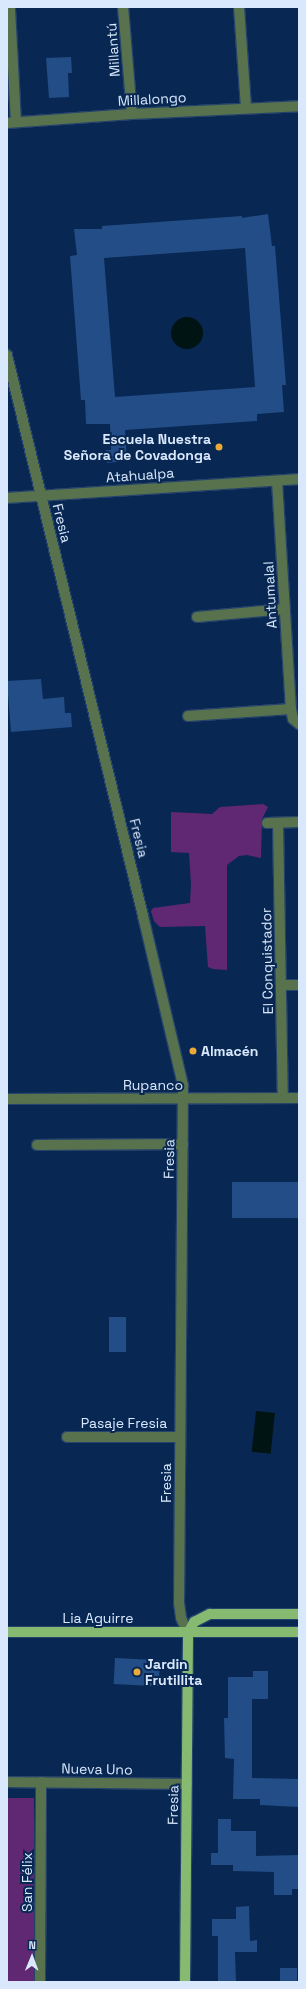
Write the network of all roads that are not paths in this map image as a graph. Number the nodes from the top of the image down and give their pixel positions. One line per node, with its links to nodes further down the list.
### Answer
1 (123, 7): 6 (street, Millantú)
2 (239, 7): 5 (street)
3 (10, 9): 7 (street)
4 (299, 106): 5 (street, Millalongo)
5 (246, 108): 6 (street, Millalongo)
6 (132, 114): 7 (street, Millalongo)
7 (12, 122)
8 (7, 355): 11 (street, Fresia)
9 (299, 479): 10 (street, Atahualpa)
10 (278, 481): 11 (street, Atahualpa); 13 (street, Antumalal)
11 (41, 496): 12 (street, Atahualpa); 26 (street, Fresia)
12 (7, 498)
13 (285, 609): 14 (street); 15 (street, Antumalal)
14 (197, 617)
15 (291, 708): 16 (street); 17 (street)
16 (188, 716)
17 (299, 724)
18 (299, 822): 20 (street)
19 (267, 823): 20 (street)
20 (278, 823): 22 (street, El Conquistador)
21 (299, 984): 22 (street)
22 (281, 985): 24 (street, El Conquistador)
23 (7, 1098): 26 (street, Rupanco)
24 (283, 1098): 25 (street, Rupanco); 26 (street, Rupanco)
25 (299, 1098)
26 (183, 1099): 27 (street, Fresia)
27 (183, 1144): 28 (street); 30 (street, Fresia)
28 (37, 1145)
29 (67, 1437): 30 (street, Pasaje Fresia)
30 (180, 1437): 34 (street, Fresia)
31 (299, 1614): 34 (main road)
32 (7, 1632): 34 (main road, Lia Aguirre)
33 (299, 1632): 34 (main road, Lia Aguirre)
34 (188, 1633): 37 (main road, Fresia)
35 (7, 1782): 36 (street, Nueva Uno)
36 (41, 1782): 37 (street, Nueva Uno); 38 (street, San Félix)
37 (187, 1784): 39 (main road, Fresia)
38 (40, 1982)
39 (185, 1982)

